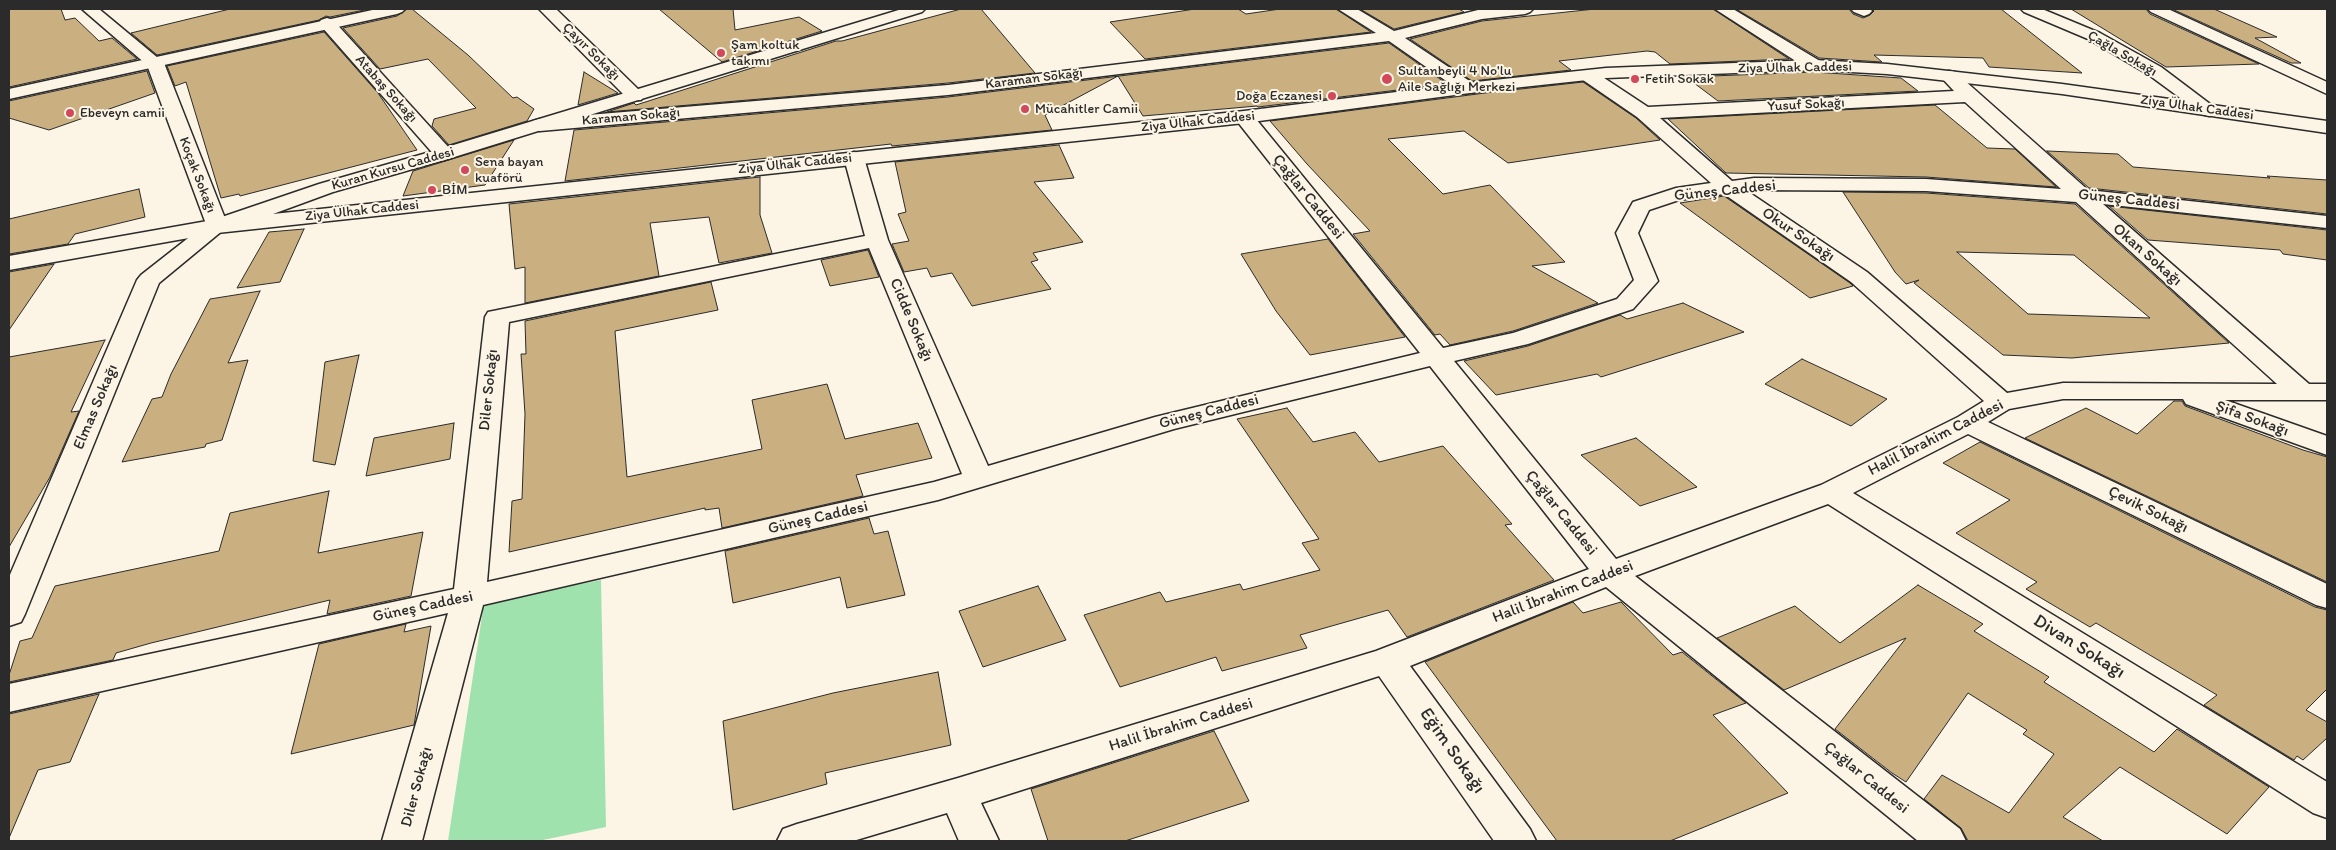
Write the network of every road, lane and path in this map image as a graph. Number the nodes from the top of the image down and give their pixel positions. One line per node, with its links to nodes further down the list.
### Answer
1 (90, 9): 13 (street, Koçak Sokağı)
2 (396, 9): 11 (street)
3 (547, 9): 20 (street, Çayır Sokağı)
4 (916, 9): 20 (street, Kuran Kursu Caddesi)
5 (1346, 9): 12 (street)
6 (1525, 9): 10 (street, Karaman Sokağı)
7 (1723, 9): 14 (street)
8 (2029, 9): 22 (street, Çağla Sokağı)
9 (2156, 9): 18 (street)
10 (1477, 11): 12 (street, Karaman Sokağı)
11 (330, 18): 13 (street); 27 (street, Atabaş Sokağı)
12 (1392, 36): 17 (street); 25 (street, Karaman Sokağı)
13 (154, 63): 19 (street); 32 (street, Koçak Sokağı)
14 (1814, 65): 15 (street, Ziya Ülhak Caddesi); 16 (street, Ziya Ülhak Caddesi)
15 (1589, 76): 17 (street, Ziya Ülhak Caddesi); 23 (street, Okur Sokağı)
16 (1949, 76): 21 (street, Okan Sokağı); 22 (street, Ziya Ülhak Caddesi)
17 (1468, 88): 24 (street, Ziya Ülhak Caddesi)
18 (2327, 89)
19 (9, 94)
20 (635, 96): 25 (street, Kuran Kursu Caddesi)
21 (1969, 96): 23 (street, Yusuf Sokağı); 30 (street, Okan Sokağı)
22 (2209, 110): 26 (street, Ziya Ülhak Caddesi)
23 (1644, 113): 29 (street, Okur Sokağı)
24 (1244, 117): 28 (street, Ziya Ülhak Caddesi); 35 (street, Çağlar Caddesi)
25 (540, 125): 27 (street, Kuran Kursu Caddesi)
26 (2327, 127)
27 (444, 154): 32 (street, Kuran Kursu Caddesi)
28 (854, 158): 32 (street, Ziya Ülhak Caddesi); 33 (street, Cidde Sokağı)
29 (1727, 187): 30 (street, Güneş Caddesi); 35 (street, Güneş Caddesi); 38 (street, Okur Sokağı)
30 (2080, 195): 31 (street, Güneş Caddesi); 37 (street, Okan Sokağı)
31 (2327, 222)
32 (217, 226): 34 (street, Kuran Kursu Caddesi); 46 (street, Elmas Sokağı)
33 (877, 240): 41 (street, Cidde Sokağı); 45 (street, Diler Sokağı)
34 (9, 263)
35 (1436, 356): 41 (street, Güneş Caddesi); 43 (street, Çağlar Caddesi)
36 (2177, 392): 37 (street, Halil İbrahim Caddesi); 38 (street, Halil İbrahim Caddesi); 40 (street, Şifa Sokağı)
37 (2315, 392)
38 (2001, 402): 39 (street, Halil İbrahim Caddesi)
39 (1968, 423): 42 (street, Halil İbrahim Caddesi); 44 (street, Çevik Sokağı)
40 (2327, 446)
41 (979, 478): 45 (street, Güneş Caddesi)
42 (1831, 492): 43 (street, Halil İbrahim Caddesi); 50 (street, Divan Sokağı)
43 (1610, 573): 47 (street, Halil İbrahim Caddesi); 55 (street, Çağlar Caddesi)
44 (2327, 597)
45 (469, 598): 48 (street, Güneş Caddesi); 51 (street, Diler Sokağı)
46 (9, 614)
47 (1388, 661): 49 (street, Halil İbrahim Caddesi); 54 (street, Eğim Sokağı)
48 (9, 698)
49 (958, 794): 52 (street, Halil İbrahim Caddesi); 53 (street)
50 (2327, 802)
51 (402, 841)
52 (797, 841)
53 (979, 841)
54 (1516, 841)
55 (1946, 841)

